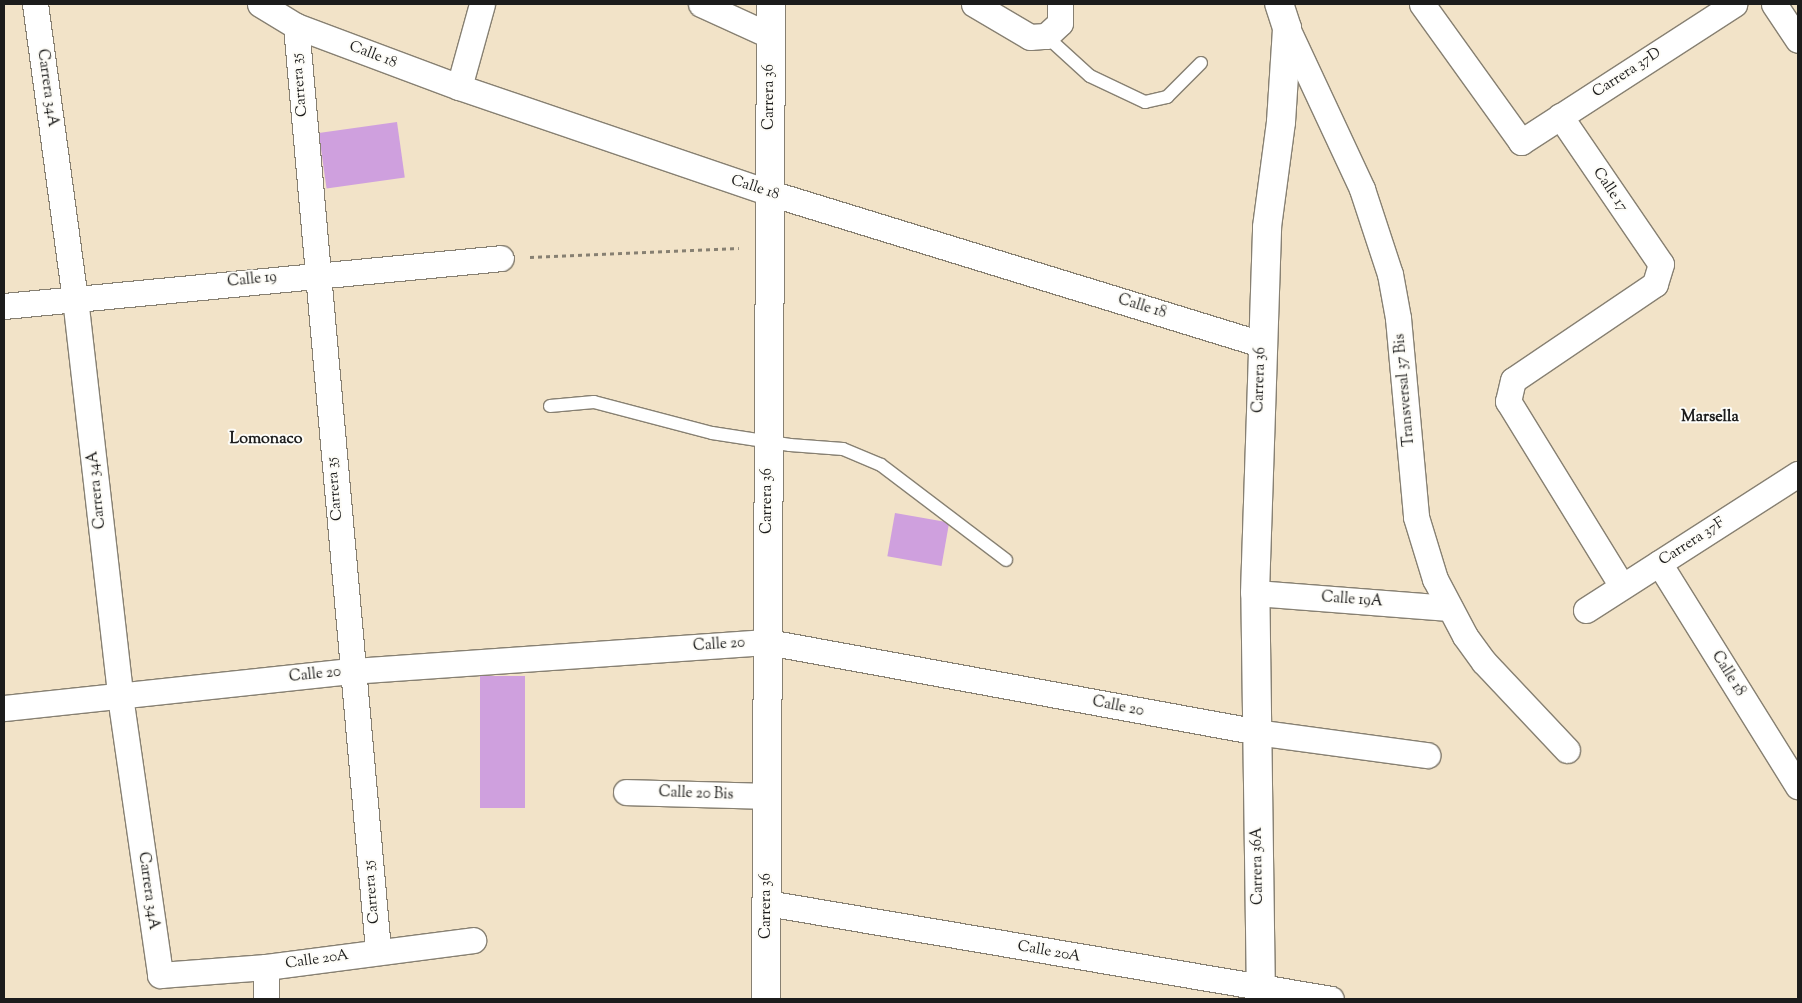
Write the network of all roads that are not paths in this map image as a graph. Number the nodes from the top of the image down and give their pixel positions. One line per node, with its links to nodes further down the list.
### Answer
1 (35, 4): 21 (street, Carrera 34A)
2 (260, 4): 12 (street, Calle 18)
3 (482, 4): 16 (street)
4 (700, 4): 13 (street)
5 (771, 4): 13 (street, Carrera 36)
6 (974, 4): 11 (street)
7 (1422, 4): 17 (street, Carrera 37D)
8 (1734, 4): 17 (street, Carrera 37D)
9 (1774, 4): 14 (street)
10 (1283, 16): 23 (street, Carrera 36); 31 (street, Transversal 37 Bis)
11 (1056, 21): 15 (lane)
12 (296, 26): 16 (street, Calle 18); 20 (street, Carrera 35)
13 (771, 36): 18 (street, Carrera 36)
14 (1798, 40)
15 (1201, 63)
16 (459, 87): 18 (street, Calle 18)
17 (1560, 116): 29 (street, Calle 17)
18 (770, 193): 23 (street, Calle 18); 25 (street, Carrera 36)
19 (501, 258): 20 (street, Calle 19)
20 (316, 274): 21 (street, Calle 19); 34 (street, Carrera 35)
21 (75, 298): 22 (street, Calle 19); 35 (street, Carrera 34A)
22 (4, 306)
23 (1261, 344): 30 (street, Carrera 36)
24 (550, 406): 25 (lane)
25 (768, 441): 27 (lane); 33 (street, Carrera 36)
26 (1798, 474): 28 (street, Carrera 37F)
27 (1006, 560)
28 (1659, 563): 29 (street, Carrera 37F); 40 (street, Calle 18)
29 (1622, 586): 32 (street, Carrera 37F)
30 (1254, 593): 31 (street, Calle 19A); 37 (street, Carrera 36)
31 (1449, 608): 38 (street, Transversal 37 Bis)
32 (1586, 610)
33 (768, 642): 34 (street, Calle 20); 37 (street, Calle 20); 42 (street, Carrera 36)
34 (352, 671): 35 (street, Calle 20); 45 (street, Carrera 35)
35 (120, 696): 36 (street, Calle 20); 47 (street, Carrera 34A)
36 (4, 708)
37 (1256, 732): 39 (street, Calle 20); 48 (street, Carrera 36A)
38 (1567, 750)
39 (1427, 755)
40 (1798, 786)
41 (626, 792): 42 (street, Calle 20 Bis)
42 (767, 796): 43 (street, Carrera 36)
43 (767, 903): 48 (street, Calle 20A); 50 (street, Carrera 36)
44 (473, 940): 45 (street, Calle 20A)
45 (378, 951): 46 (street, Calle 20A)
46 (266, 968): 47 (street, Calle 20A); 49 (street)
47 (160, 975)
48 (1261, 994): 51 (street, Calle 20A)
49 (266, 999)
50 (766, 999)
51 (1331, 999)

